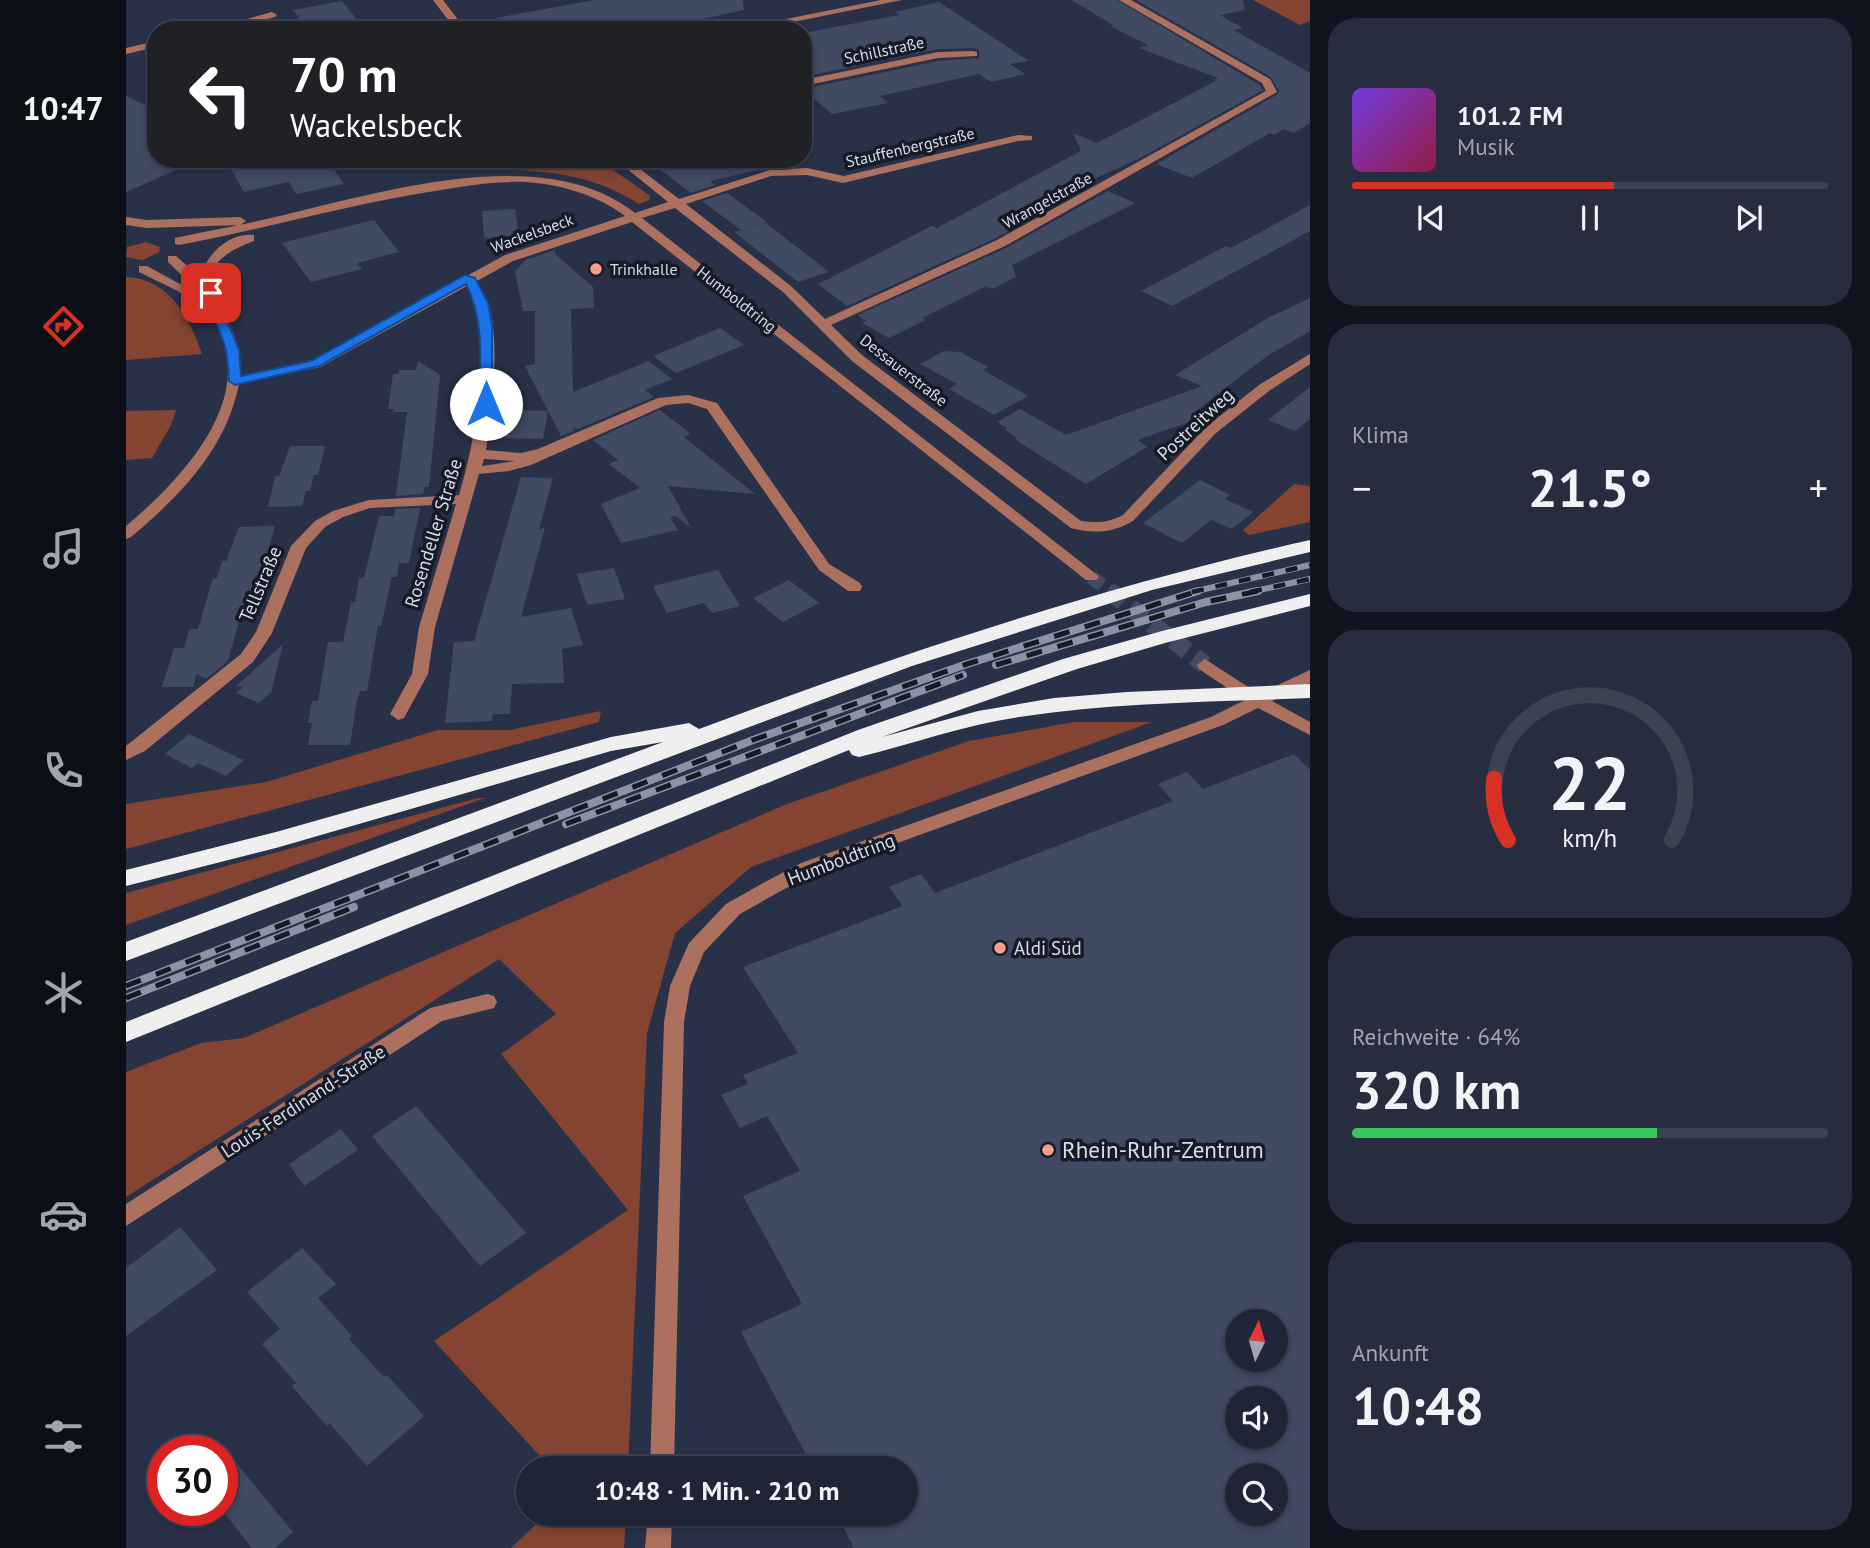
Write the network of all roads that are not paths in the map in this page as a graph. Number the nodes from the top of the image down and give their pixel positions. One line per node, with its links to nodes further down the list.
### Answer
1 (438, 0): 8 (street)
2 (827, 0): 5 (street)
3 (897, 0): 5 (street)
4 (1124, 0): 28 (street, Wrangelstraße)
5 (830, 12): 9 (street)
6 (272, 15): 7 (street)
7 (248, 21)
8 (454, 21)
9 (783, 21)
10 (147, 46): 11 (street)
11 (126, 51)
12 (972, 54): 13 (street, Schillstraße)
13 (812, 81)
14 (1028, 138): 17 (street, Stauffenbergstraße)
15 (632, 168): 17 (street, Dessauerstraße)
16 (450, 185): 18 (street, Humboldtring); 21 (street, Humboldtring); 38 (street, Humboldtring)
17 (678, 202): 25 (street, Wackelsbeck); 28 (street, Dessauerstraße)
18 (296, 214): 19 (street); 22 (street, Humboldtring)
19 (126, 221)
20 (126, 235): 22 (street)
21 (250, 238): 22 (street, Humboldtring); 26 (street)
22 (177, 251): 24 (street); 26 (street)
23 (126, 269): 24 (street)
24 (143, 269): 27 (street)
25 (469, 278): 30 (street, Wackelsbeck); 32 (street, Rosendeller Straße)
26 (206, 287): 27 (street)
27 (212, 306): 30 (street)
28 (824, 324): 35 (street, Dessauerstraße)
29 (1310, 358): 35 (street, Postreitweg)
30 (235, 381): 36 (street)
31 (542, 453): 32 (street); 33 (street); 39 (street)
32 (478, 454): 33 (street, Rosendeller Straße)
33 (473, 470): 34 (street, Rosendeller Straße)
34 (464, 499): 45 (street, Rosendeller Straße); 48 (street, Tellstraße)
35 (1114, 527)
36 (126, 534)
37 (1310, 546): 46 (highway)
38 (1091, 577)
39 (854, 587)
40 (1310, 600): 49 (highway)
41 (1205, 665): 44 (street)
42 (1310, 676): 44 (street, Humboldtring)
43 (1310, 691): 49 (highway)
44 (1257, 700): 47 (street); 55 (street, Humboldtring)
45 (398, 714)
46 (739, 722): 50 (highway); 51 (highway)
47 (1310, 729)
48 (126, 754)
49 (778, 771): 53 (highway)
50 (126, 878)
51 (126, 952)
52 (487, 1002): 54 (street, Louis-Ferdinand-Straße)
53 (126, 1032)
54 (126, 1216)
55 (662, 1456)
56 (659, 1526): 57 (street)
57 (658, 1548)

